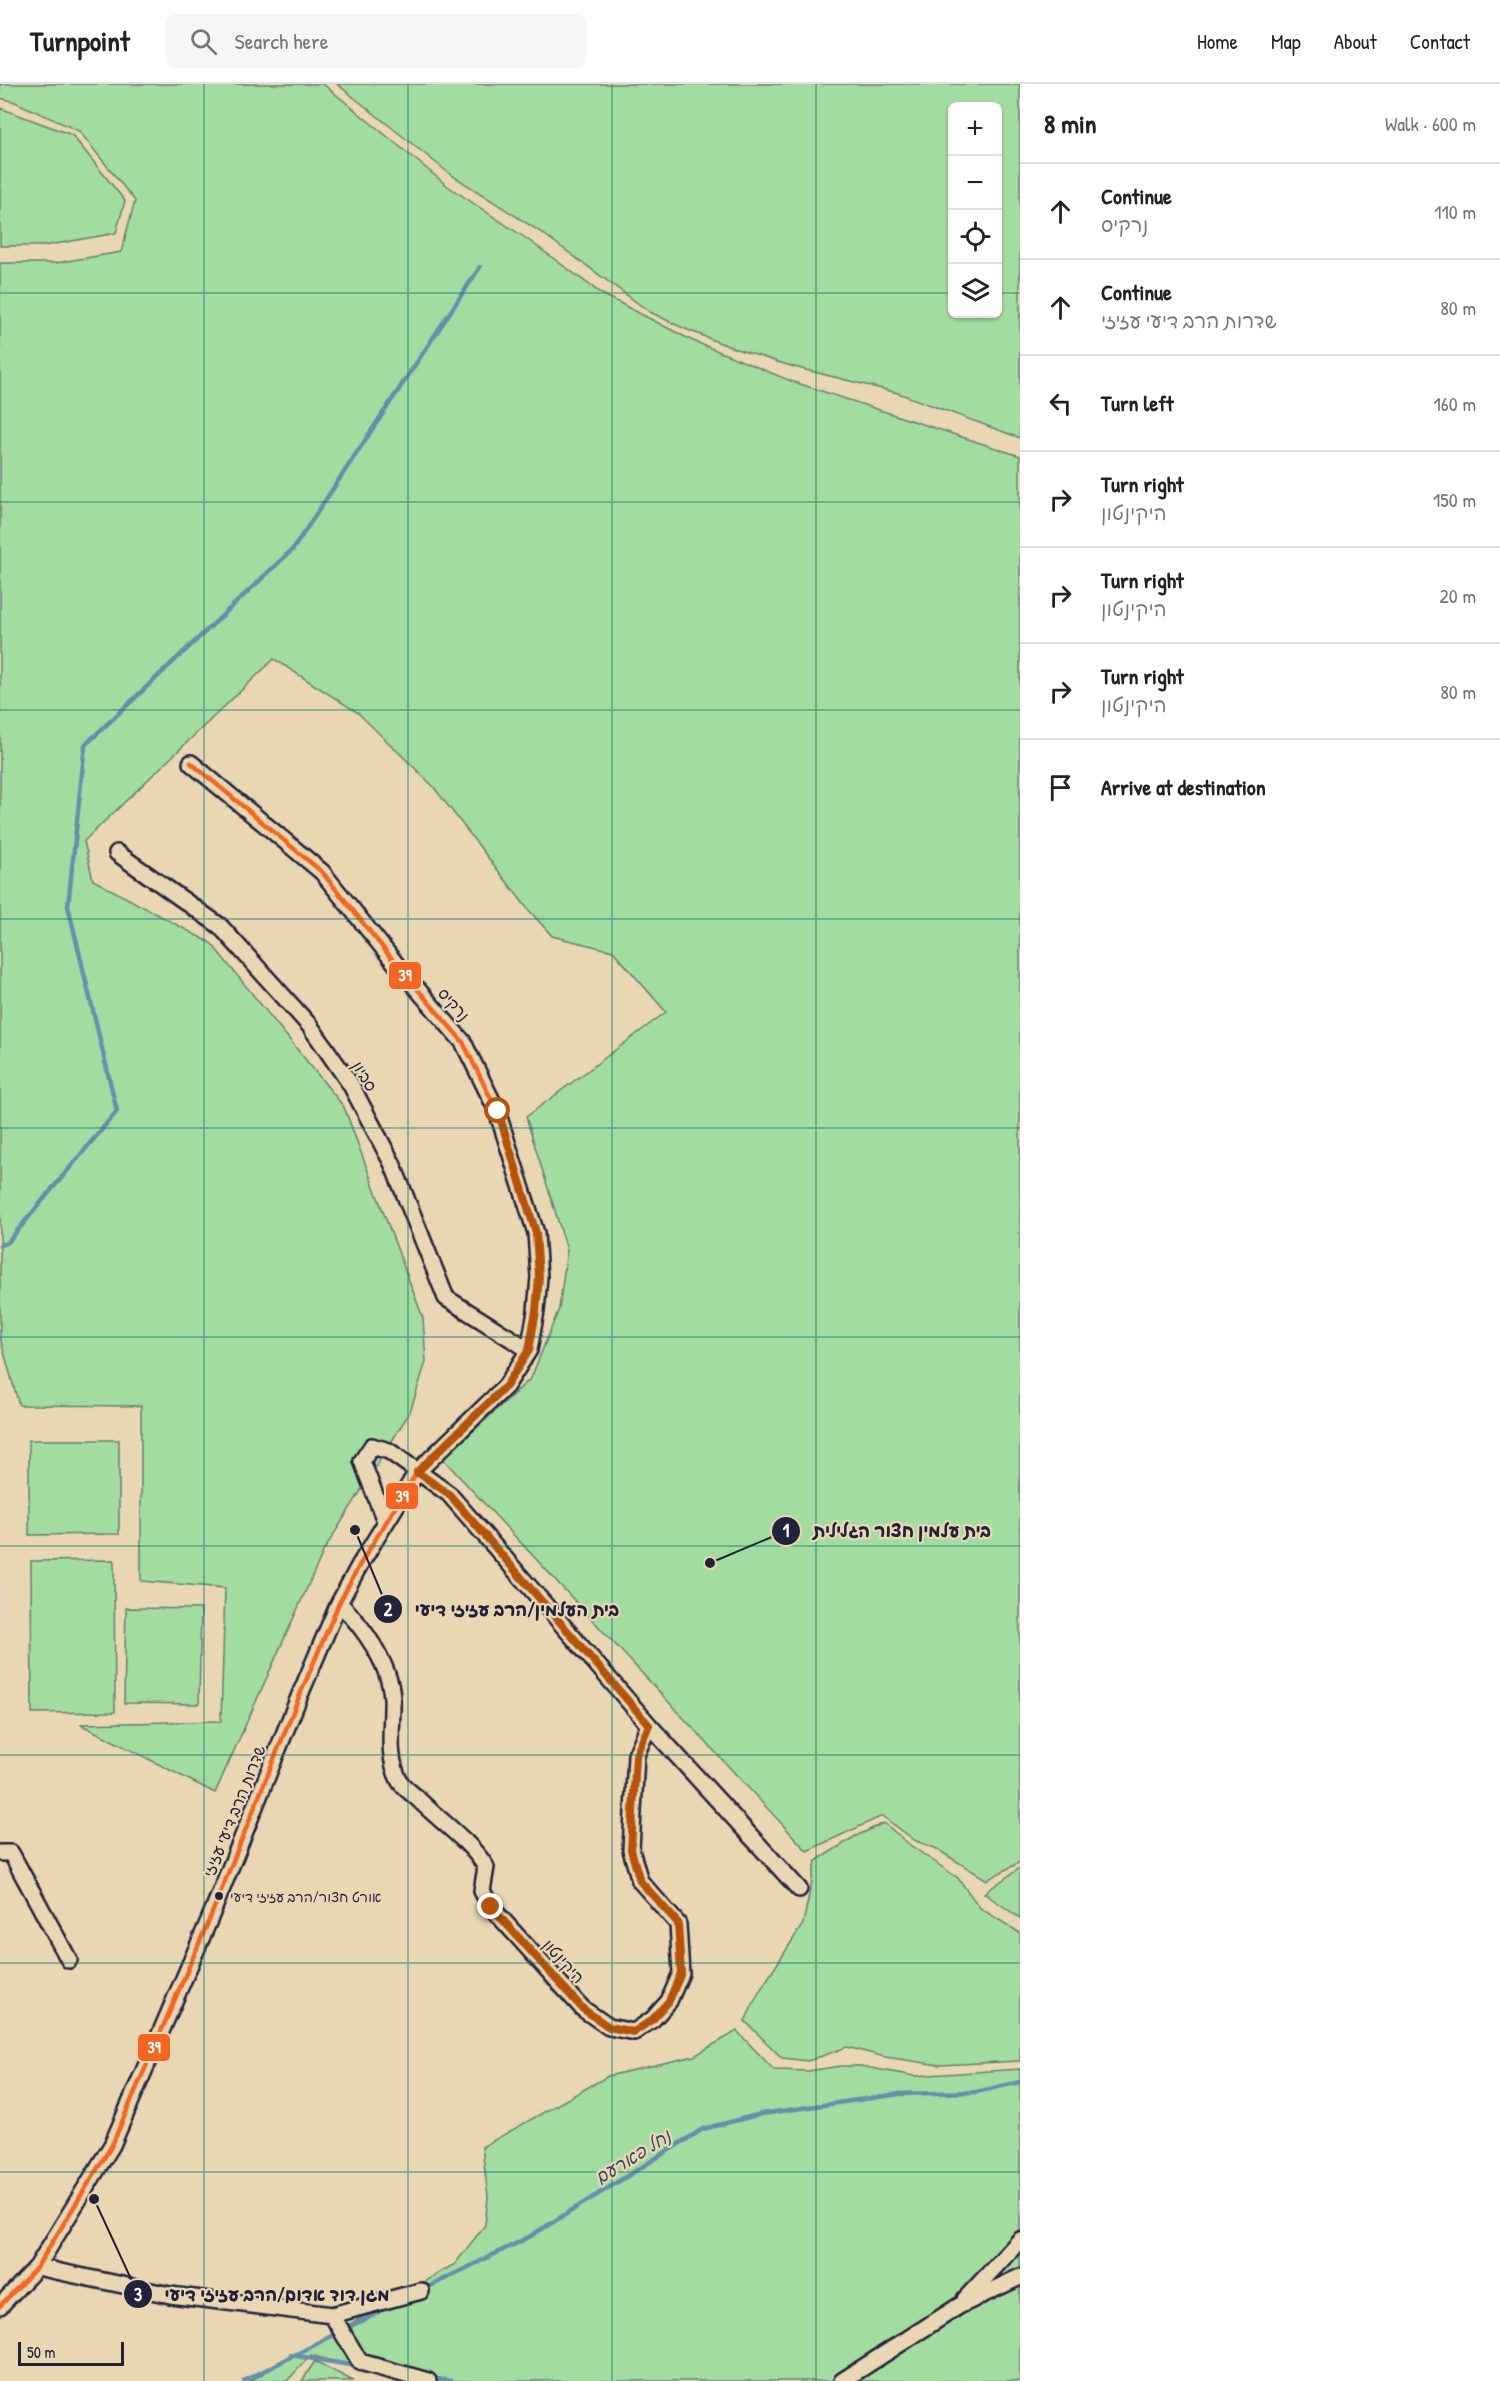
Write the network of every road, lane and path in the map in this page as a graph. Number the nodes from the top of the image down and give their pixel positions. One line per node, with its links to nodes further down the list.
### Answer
1 (190, 763): 3 (street, נרקיס)
2 (117, 853): 3 (street, סביון)
3 (529, 1350): 4 (street, שדרות הרב דיעי עזיזי)
4 (417, 1472): 5 (street, שדרות הרב דיעי עזיזי); 5 (street); 7 (street)
5 (385, 1521): 6 (street, שדרות הרב דיעי עזיזי)
6 (339, 1603): 7 (street, היקינטון); 12 (street, שדרות הרב דיעי עזיזי)
7 (649, 1725): 9 (street)
8 (0, 1853): 10 (street)
9 (799, 1889)
10 (69, 1960)
11 (1020, 2240): 16 (street)
12 (37, 2267): 15 (street, שדרות הרב דיעי עזיזי); 17 (street)
13 (1020, 2277): 16 (street)
14 (421, 2291): 17 (street)
15 (0, 2306)
16 (959, 2306): 19 (street)
17 (332, 2314): 18 (street)
18 (428, 2381)
19 (842, 2381)

